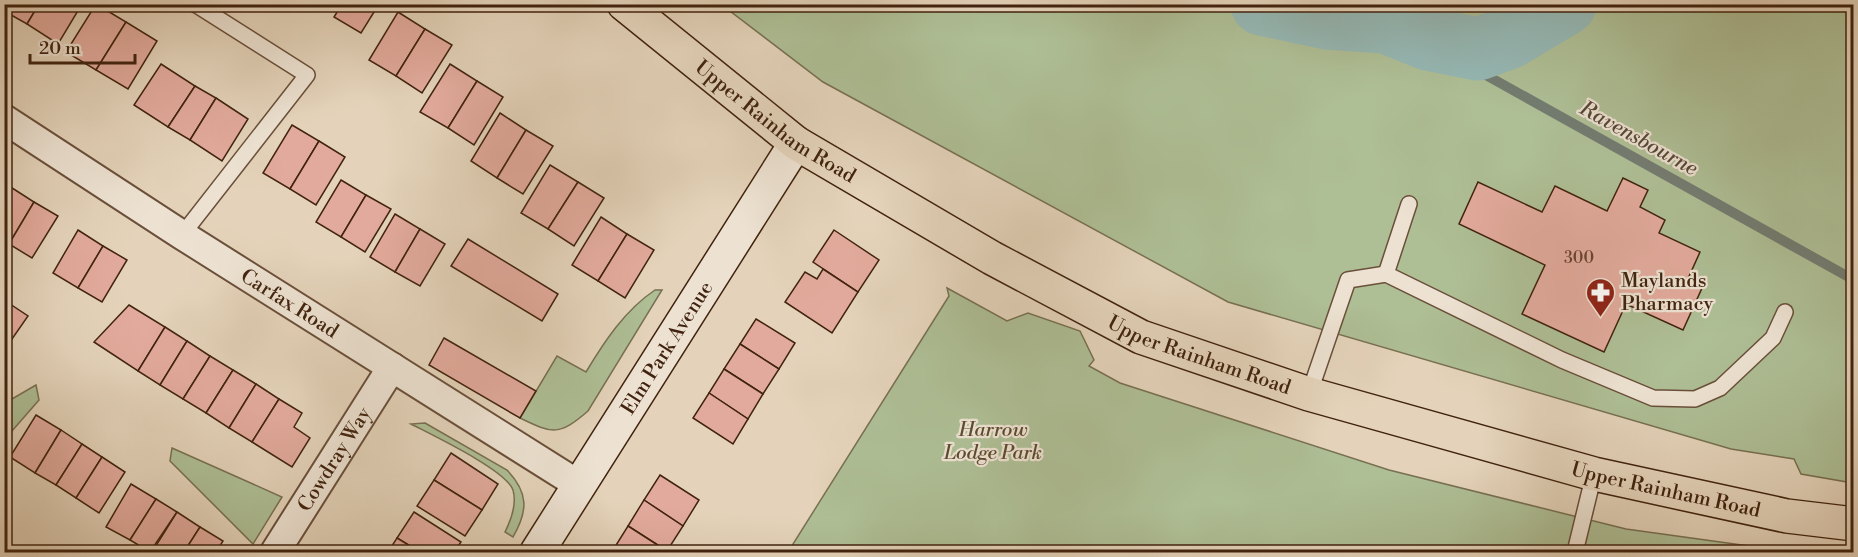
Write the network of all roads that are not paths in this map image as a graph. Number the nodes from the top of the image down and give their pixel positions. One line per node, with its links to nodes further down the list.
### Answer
1 (195, 4): 6 (lane)
2 (624, 4): 4 (main road, Upper Rainham Road)
3 (6, 122): 6 (street, Carfax Road)
4 (796, 143): 10 (main road, Upper Rainham Road); 12 (street, Elm Park Avenue)
5 (1409, 204): 7 (lane)
6 (182, 235): 9 (street, Carfax Road)
7 (1386, 274): 8 (lane); 10 (lane)
8 (1785, 312)
9 (392, 367): 12 (street, Carfax Road); 14 (street, Cowdray Way)
10 (1309, 394): 11 (main road, Upper Rainham Road)
11 (1594, 474): 13 (main road, Upper Rainham Road); 16 (lane)
12 (579, 485): 15 (street, Elm Park Avenue)
13 (1854, 524)
14 (275, 552)
15 (537, 552)
16 (1575, 552)

